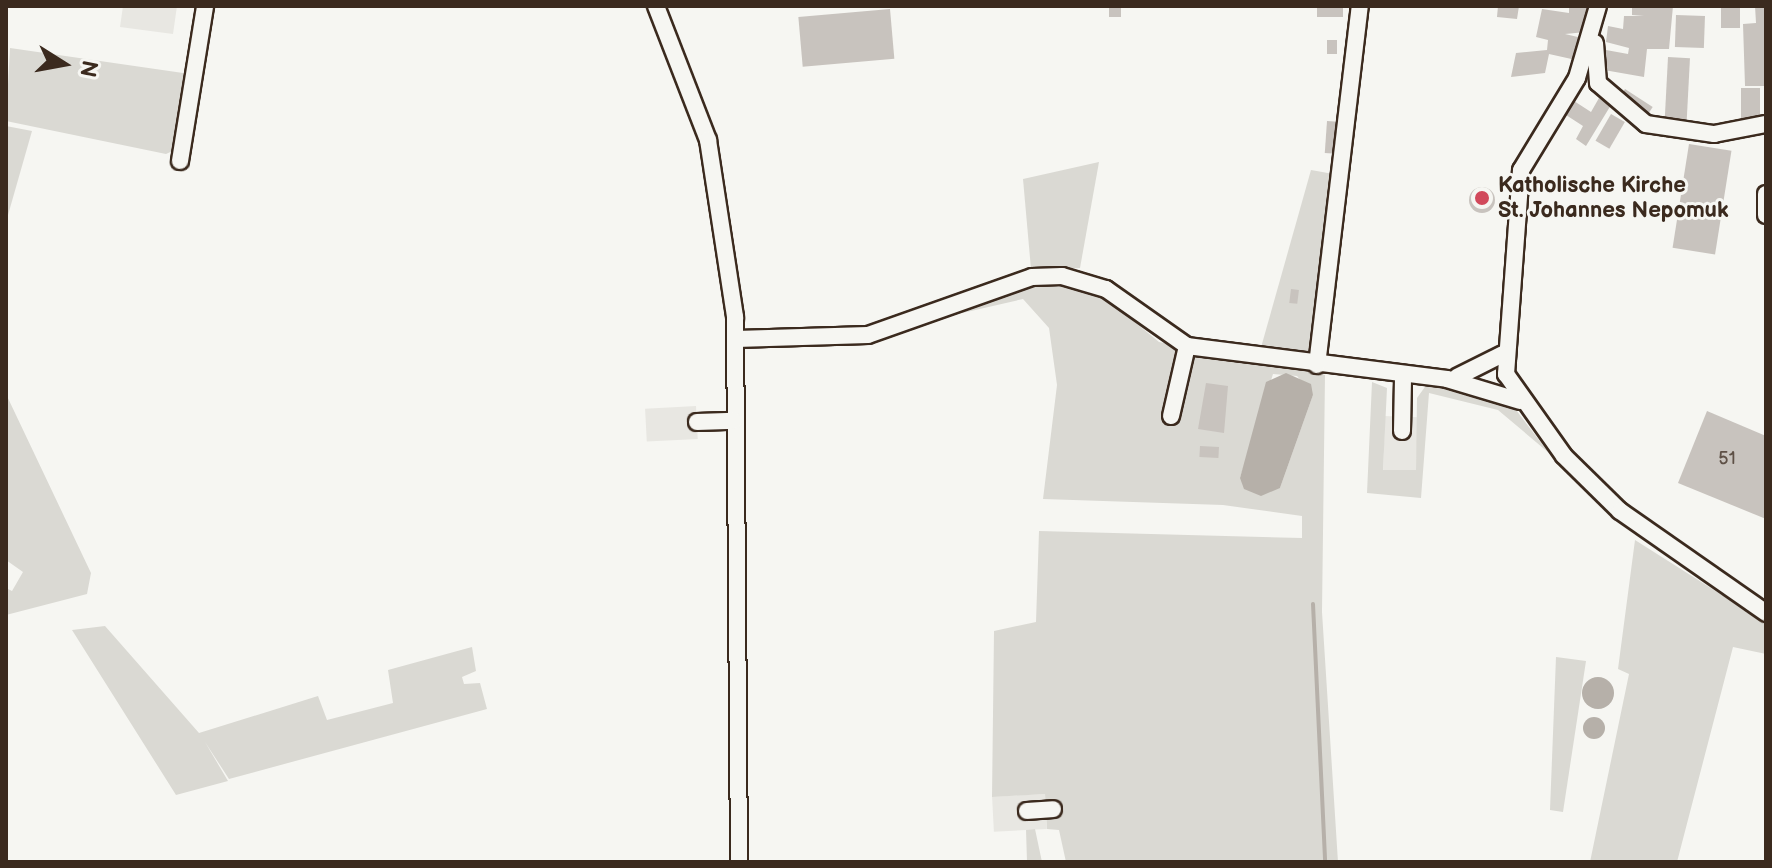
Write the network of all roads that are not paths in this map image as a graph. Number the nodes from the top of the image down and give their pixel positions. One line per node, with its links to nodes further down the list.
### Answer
1 (205, 6): 7 (street)
2 (656, 6): 10 (street)
3 (1360, 6): 13 (street)
4 (1598, 6): 5 (street)
5 (1594, 37): 6 (street); 12 (street)
6 (1766, 124)
7 (180, 161)
8 (1766, 194): 9 (street)
9 (1766, 215)
10 (736, 339): 11 (street); 18 (street)
11 (1187, 346): 13 (street); 17 (street)
12 (1503, 354): 15 (street); 16 (street)
13 (1317, 365): 14 (street)
14 (1403, 377): 15 (street); 20 (street)
15 (1447, 379): 16 (street)
16 (1520, 401): 21 (street)
17 (1171, 416)
18 (734, 421): 19 (street); 24 (street)
19 (697, 422)
20 (1402, 431)
21 (1766, 613)
22 (1053, 809): 23 (street)
23 (1027, 811)
24 (739, 862)

